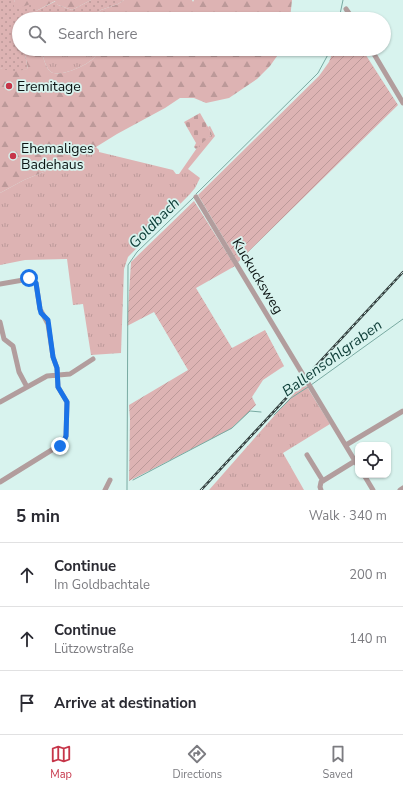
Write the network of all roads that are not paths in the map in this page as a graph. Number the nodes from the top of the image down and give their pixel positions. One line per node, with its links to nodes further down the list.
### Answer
1 (346, 9): 2 (street)
2 (348, 12)
3 (375, 56): 4 (street)
4 (403, 103)
5 (196, 197): 14 (street, Kuckucksweg)
6 (0, 284): 9 (street)
7 (0, 322): 10 (street)
8 (93, 359): 9 (street)
9 (57, 376): 10 (street); 21 (street)
10 (27, 387): 11 (street)
11 (0, 402)
12 (401, 412): 13 (street); 14 (street)
13 (403, 418)
14 (346, 445): 16 (street, Kuckucksweg)
15 (307, 455): 20 (street)
16 (355, 461)
17 (355, 465): 20 (street)
18 (366, 478): 25 (street)
19 (110, 480): 23 (street)
20 (323, 480): 24 (street)
21 (0, 482)
22 (403, 488): 26 (street)
23 (105, 490)
24 (321, 490)
25 (373, 490)
26 (400, 490)

